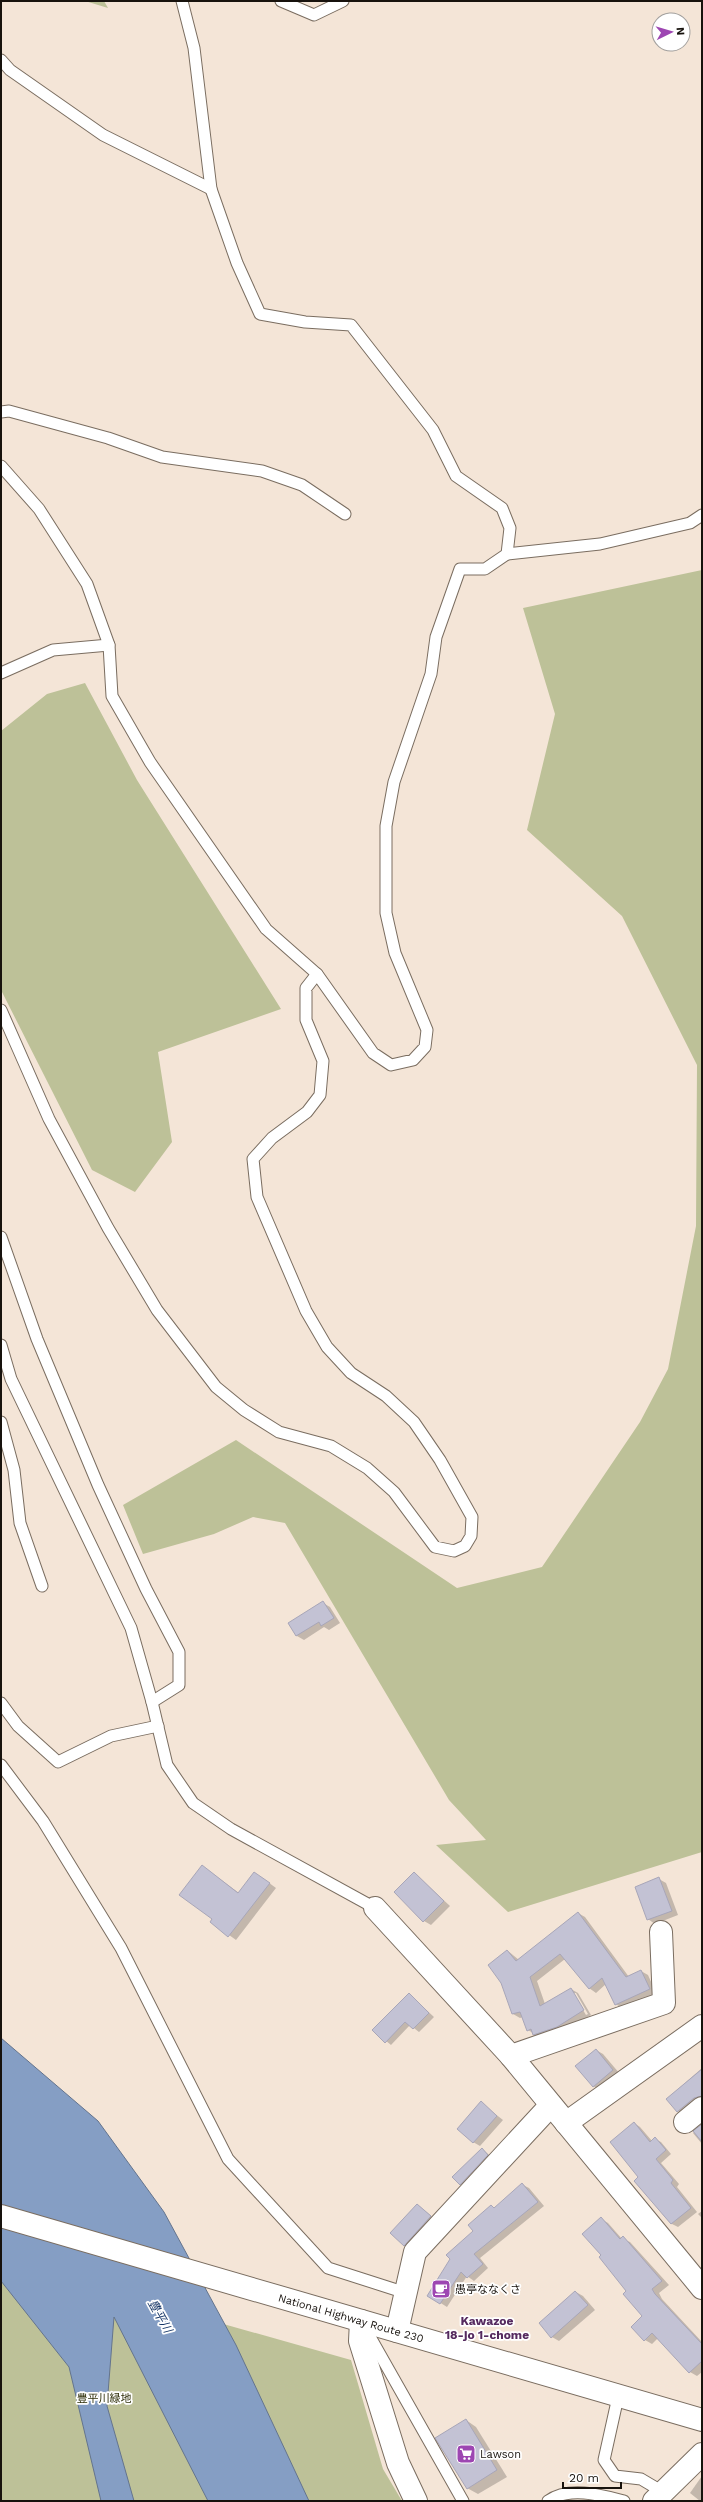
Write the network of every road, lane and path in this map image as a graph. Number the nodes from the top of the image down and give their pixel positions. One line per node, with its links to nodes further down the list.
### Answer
1 (182, 1): 5 (lane)
2 (281, 1): 3 (lane)
3 (343, 1)
4 (1, 60): 5 (lane)
5 (211, 189): 10 (lane)
6 (1, 412): 8 (lane)
7 (1, 466): 11 (lane)
8 (345, 514)
9 (702, 515): 10 (lane)
10 (507, 554): 13 (lane)
11 (109, 645): 12 (lane); 13 (lane)
12 (1, 673)
13 (317, 974): 14 (lane)
14 (1, 1012)
15 (1, 1237): 19 (lane)
16 (1, 1345): 19 (lane)
17 (1, 1422): 18 (lane)
18 (42, 1586)
19 (152, 1702): 21 (lane)
20 (1, 1703): 21 (lane)
21 (158, 1726): 23 (lane)
22 (1, 1765): 33 (lane)
23 (375, 1908): 26 (main road)
24 (661, 1932): 26 (main road)
25 (702, 2026): 30 (main road)
26 (511, 2056): 27 (main road)
27 (551, 2105): 30 (main road); 33 (main road)
28 (702, 2108): 29 (main road)
29 (685, 2122)
30 (566, 2123): 32 (main road)
31 (1, 2216): 34 (main road, National Highway Route 230)
32 (702, 2288)
33 (406, 2293): 35 (main road)
34 (360, 2321): 35 (main road, National Highway Route 230); 40 (main road); 41 (lane)
35 (397, 2331): 36 (main road, National Highway Route 230)
36 (618, 2397): 37 (main road, National Highway Route 230); 39 (lane)
37 (702, 2420)
38 (702, 2454): 39 (main road)
39 (655, 2499)
40 (416, 2501)
41 (463, 2501)
42 (548, 2501): 43 (lane)
43 (624, 2501)

